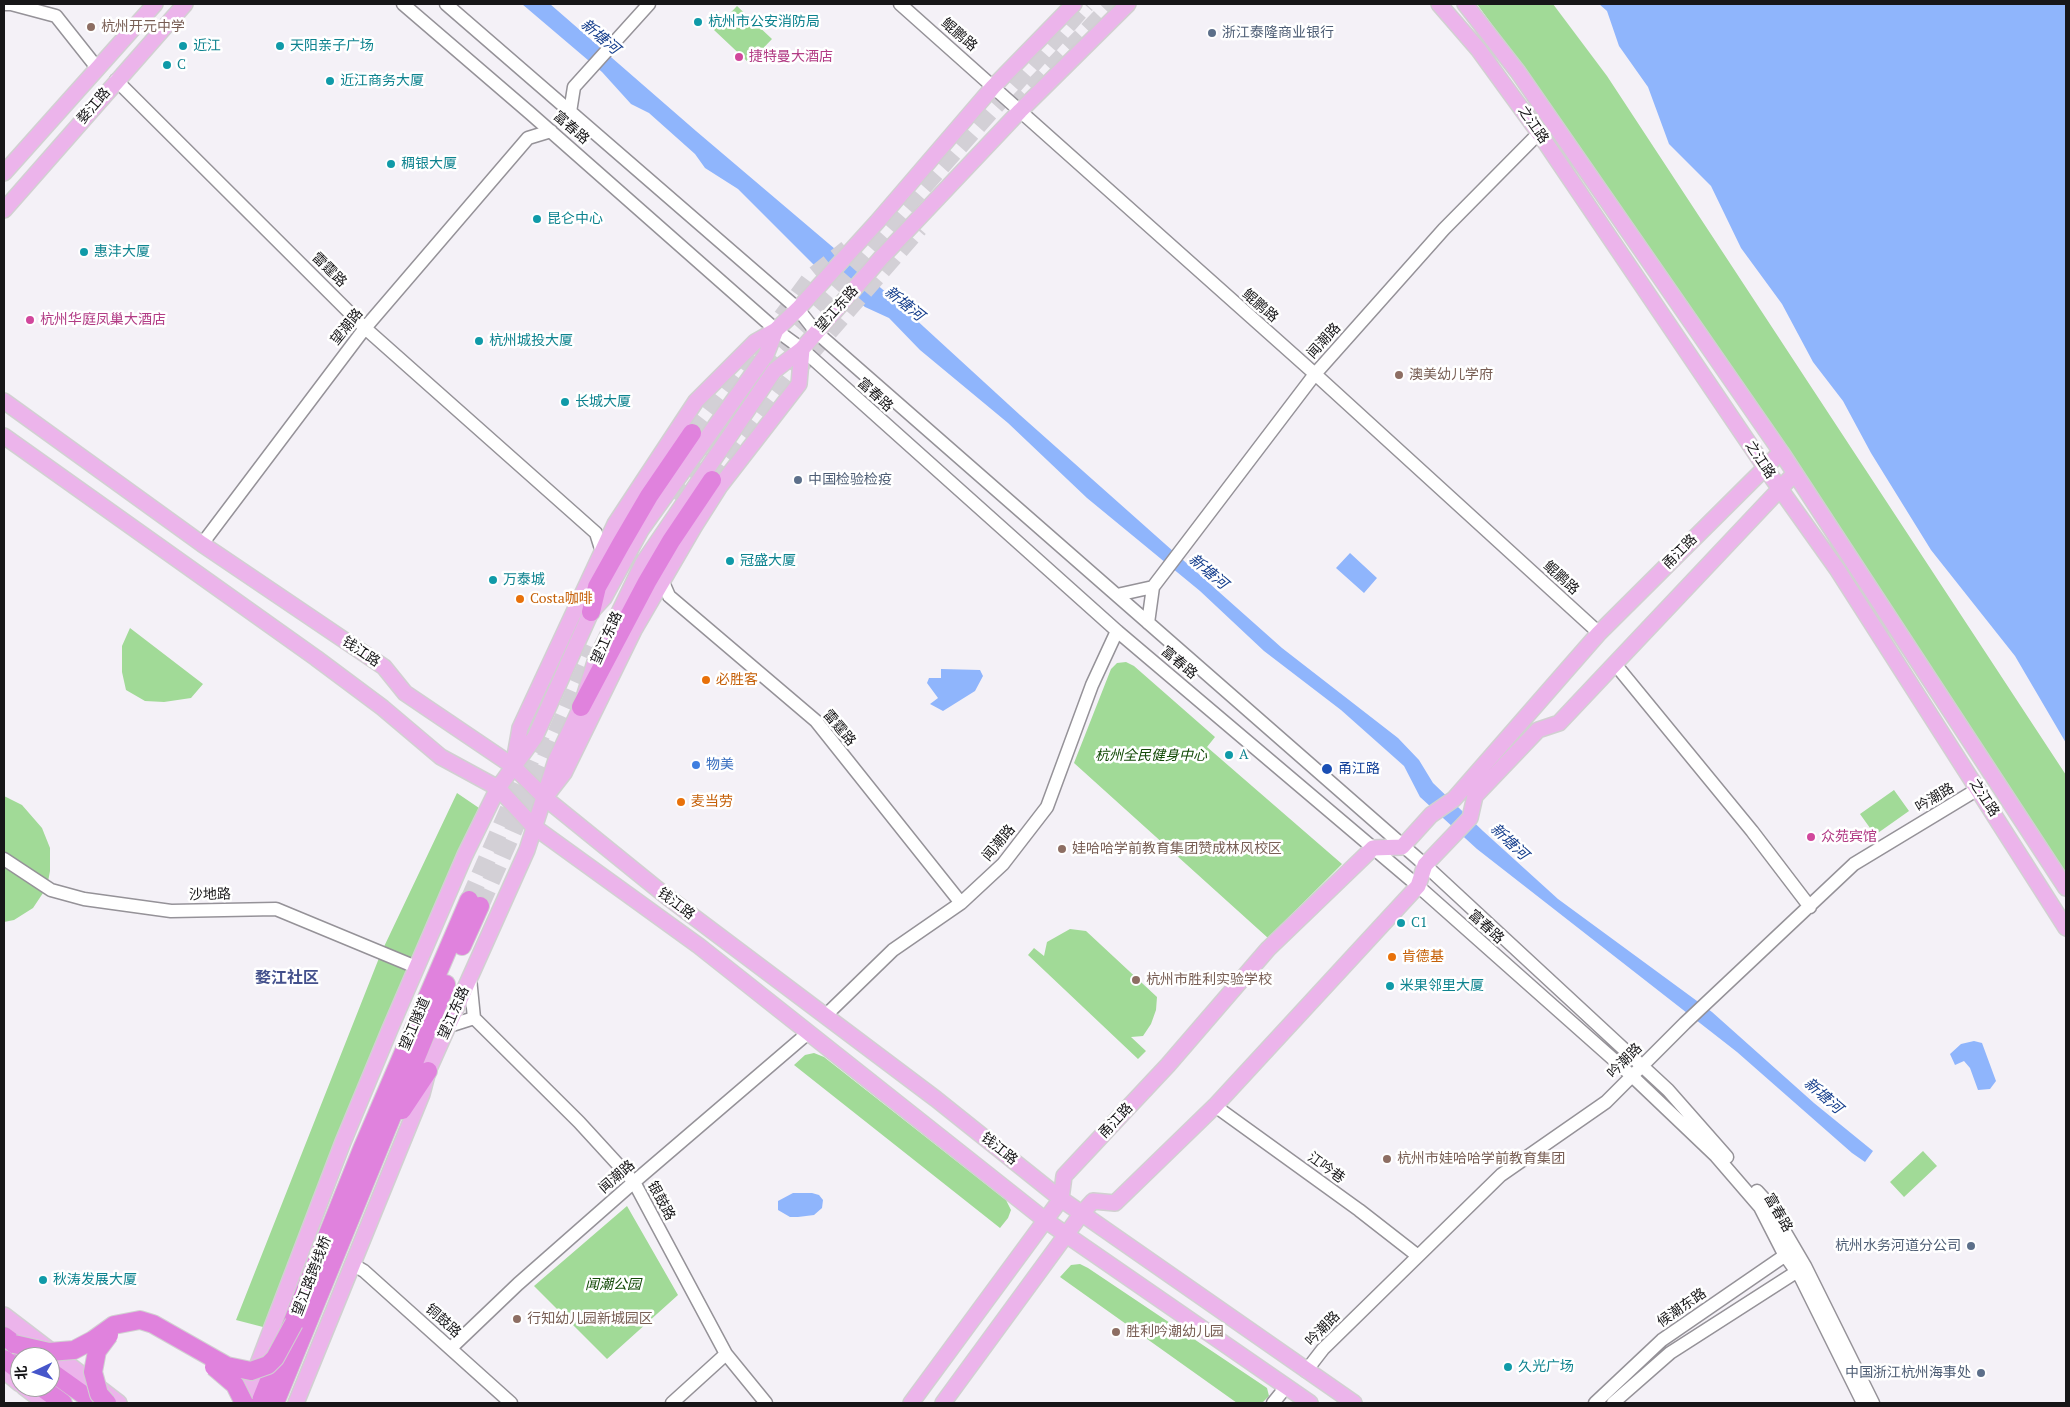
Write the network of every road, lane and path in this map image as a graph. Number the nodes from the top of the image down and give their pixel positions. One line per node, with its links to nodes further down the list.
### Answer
1 (4, 4): 12 (street)
2 (155, 4): 12 (main road, 婺江路)
3 (185, 4): 13 (main road, 婺江路)
4 (403, 4): 19 (street, 富春路)
5 (446, 4): 16 (street, 富春路)
6 (649, 4): 14 (street)
7 (900, 4): 15 (street, 鲲鹏路)
8 (1074, 4): 15 (main road, 望江东路)
9 (1128, 4): 17 (main road, 望江东路)
10 (1439, 4): 21 (main road, 之江路)
11 (1465, 4): 34 (main road, 之江路)
12 (98, 69): 23 (main road, 婺江路)
13 (116, 80): 24 (main road, 婺江路); 26 (street, 雷霆路)
14 (577, 84): 16 (street); 18 (street)
15 (994, 87): 17 (street, 鲲鹏路); 25 (main road, 望江东路)
16 (549, 93): 18 (street, 富春路)
17 (1020, 110): 28 (main road, 望江东路); 30 (street, 鲲鹏路)
18 (570, 112): 25 (street, 富春路)
19 (531, 114): 20 (street, 富春路); 22 (street)
20 (551, 131): 22 (street); 27 (street, 富春路)
21 (1539, 133): 30 (street, 闻潮路); 35 (main road, 之江路)
22 (528, 138): 26 (street, 望潮路)
23 (4, 173)
24 (4, 210)
25 (798, 309): 27 (main road, 望江东路); 28 (street, 富春路)
26 (365, 328): 40 (street, 雷霆路); 41 (street, 望潮路)
27 (776, 330): 29 (street, 富春路); 39 (main road); 48 (main road, 望江东路)
28 (816, 332): 29 (main road, 望江东路); 45 (street, 富春路)
29 (802, 349): 43 (main road); 50 (street, 富春路); 53 (main road, 望江东路)
30 (1314, 374): 44 (street, 闻潮路); 51 (street, 鲲鹏路)
31 (4, 401): 41 (main road, 钱江路)
32 (692, 433): 48 (highway)
33 (4, 436): 55 (main road, 钱江路)
34 (1781, 452): 35 (main road, 甬江路); 36 (main road, 之江路)
35 (1764, 467): 38 (main road, 之江路); 51 (main road, 甬江路)
36 (1795, 473): 38 (main road, 甬江路); 64 (main road, 之江路)
37 (712, 480): 53 (highway)
38 (1780, 489): 52 (main road, 甬江路); 56 (main road, 之江路)
39 (615, 524): 40 (street); 42 (main road)
40 (596, 532): 42 (street)
41 (202, 544): 54 (main road, 钱江路)
42 (602, 552): 54 (main road)
43 (662, 580): 46 (street, 雷霆路); 47 (main road)
44 (1153, 587): 45 (street); 49 (street, 闻潮路)
45 (1117, 595): 49 (street, 富春路)
46 (669, 596): 47 (street); 66 (street, 雷霆路)
47 (651, 599): 57 (main road)
48 (591, 612): 54 (main road, 望江东路)
49 (1148, 623): 59 (street, 富春路)
50 (1117, 631): 60 (street, 富春路); 66 (street, 闻潮路)
51 (1599, 633): 59 (main road, 甬江路)
52 (1615, 664): 62 (main road, 甬江路); 67 (street)
53 (580, 707): 57 (main road, 望江东路)
54 (513, 766): 55 (main road, 望江东路); 57 (main road, 钱江路)
55 (498, 788): 58 (main road, 钱江路); 69 (main road, 望江东路)
56 (1978, 789): 67 (street, 吟潮路); 68 (main road, 之江路)
57 (545, 798): 58 (main road, 望江东路); 71 (main road, 钱江路)
58 (533, 826): 70 (main road, 望江东路); 74 (main road, 钱江路)
59 (1402, 847): 60 (main road); 62 (street, 富春路)
60 (1373, 848): 63 (street, 富春路); 81 (main road, 甬江路)
61 (4, 859): 69 (street, 沙地路)
62 (1425, 865): 63 (main road, 甬江路); 75 (street, 富春路)
63 (1418, 886): 77 (street, 富春路); 78 (main road, 甬江路)
64 (2066, 888)
65 (474, 903): 79 (highway, 望江隧道)
66 (961, 903): 71 (street, 闻潮路)
67 (1810, 907): 75 (street, 吟潮路)
68 (2066, 928)
69 (416, 966): 101 (main road, 望江东路)
70 (470, 978): 72 (street); 73 (main road, 望江东路)
71 (825, 1016): 81 (main road, 钱江路)
72 (474, 1018): 73 (street); 80 (street, 银鼓路)
73 (448, 1026): 76 (main road, 望江东路)
74 (808, 1033): 80 (street, 闻潮路); 83 (main road, 钱江路)
75 (1641, 1066): 77 (street, 吟潮路); 85 (street, 富春路)
76 (428, 1071): 79 (highway); 87 (main road, 望江东路)
77 (1631, 1075): 85 (street, 富春路); 86 (street, 吟潮路)
78 (1215, 1106): 82 (main road, 甬江路); 86 (street, 江吟巷)
79 (373, 1147): 90 (highway, 望江路跨线桥); 94 (highway, 望江路跨线桥)
80 (634, 1182): 92 (street, 闻潮路); 93 (street, 银鼓路)
81 (1061, 1199): 82 (main road, 钱江路); 83 (main road, 甬江路)
82 (1082, 1213): 84 (main road, 甬江路); 95 (main road, 钱江路)
83 (1045, 1220): 84 (main road, 钱江路); 109 (main road, 甬江路)
84 (1067, 1235): 97 (main road, 钱江路); 110 (main road, 甬江路)
85 (1790, 1252): 88 (street, 富春路); 114 (street, 候潮东路)
86 (1418, 1256): 95 (street, 吟潮路)
87 (352, 1264): 92 (street, 铜鼓路); 105 (main road, 望江东路)
88 (1801, 1269): 115 (street); 116 (street, 富春路); 117 (street, 富春路)
89 (4, 1315): 100 (main road)
90 (294, 1322): 91 (highway, bridge); 102 (highway, 望江路跨线桥, bridge)
91 (9, 1340)
92 (451, 1348): 106 (street, 铜鼓路)
93 (726, 1354): 107 (street); 108 (street, 银鼓路)
94 (290, 1368): 103 (highway, 望江路跨线桥); 104 (highway)
95 (1306, 1370): 113 (main road, 钱江路)
96 (60, 1378): 98 (highway)
97 (1286, 1387): 111 (street); 112 (main road, 钱江路)
98 (94, 1403)
99 (107, 1403): 101 (highway, bridge)
100 (119, 1403)
101 (244, 1403)
102 (260, 1403)
103 (275, 1403)
104 (289, 1403)
105 (296, 1403)
106 (511, 1403)
107 (672, 1403)
108 (766, 1403)
109 (911, 1403)
110 (943, 1403)
111 (1273, 1403)
112 (1310, 1403)
113 (1354, 1403)
114 (1595, 1403)
115 (1613, 1403)
116 (1863, 1403)
117 (1873, 1403)

